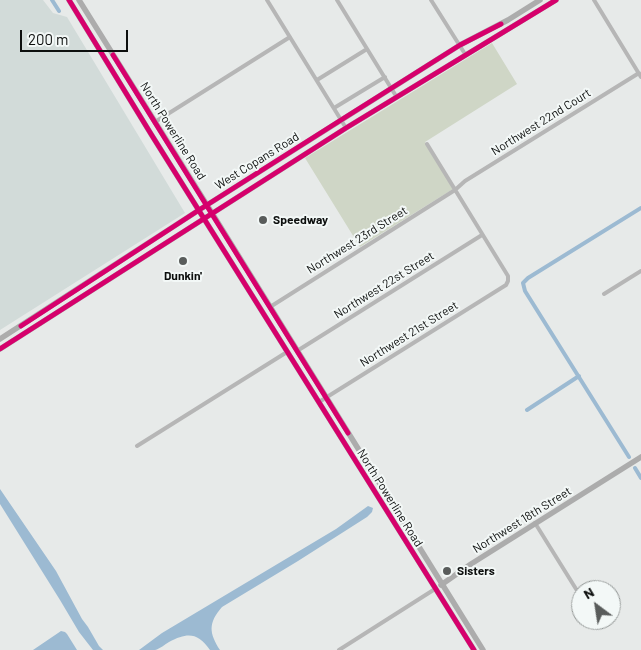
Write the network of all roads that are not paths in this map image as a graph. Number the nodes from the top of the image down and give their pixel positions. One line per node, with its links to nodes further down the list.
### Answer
1 (69, 0): 13 (main road, North Powerline Road)
2 (79, 0): 17 (main road, North Powerline Road)
3 (267, 0): 9 (street)
4 (337, 0): 11 (street)
5 (431, 0): 10 (street)
6 (540, 0): 10 (main road, West Copans Road)
7 (556, 0): 12 (main road, West Copans Road)
8 (594, 0): 14 (street)
9 (290, 37): 16 (street); 22 (street)
10 (460, 45): 12 (street); 18 (main road, West Copans Road)
11 (367, 49): 15 (street); 16 (street)
12 (466, 54): 19 (main road, West Copans Road)
13 (113, 72): 17 (main road); 27 (main road, North Powerline Road)
14 (640, 75): 25 (street, Northwest 22nd Court)
15 (385, 77): 18 (street); 20 (street)
16 (317, 80): 20 (street)
17 (132, 84): 22 (main road, North Powerline Road)
18 (392, 88): 19 (street); 21 (main road, West Copans Road)
19 (396, 96): 23 (main road, West Copans Road)
20 (334, 108): 21 (street)
21 (341, 120): 23 (street); 26 (main road, West Copans Road)
22 (155, 122): 26 (main road, North Powerline Road)
23 (346, 128): 28 (main road, West Copans Road)
24 (427, 144): 25 (street)
25 (454, 190): 30 (street); 33 (street, Northwest 23rd Street)
26 (207, 205): 27 (main road, West Copans Road); 28 (main road, North Powerline Road)
27 (199, 210): 29 (main road, North Powerline Road); 36 (main road, West Copans Road)
28 (212, 213): 29 (main road, West Copans Road); 33 (main road, North Powerline Road)
29 (203, 219): 34 (main road, North Powerline Road); 37 (main road, West Copans Road)
30 (482, 235): 38 (street, Northwest 22st Street); 40 (street, Northwest 21st Street)
31 (641, 271): 32 (street)
32 (604, 294)
33 (270, 307): 35 (main road, North Powerline Road)
34 (262, 312): 35 (main road); 39 (main road, North Powerline Road)
35 (275, 316): 38 (main road, North Powerline Road)
36 (0, 339)
37 (0, 349)
38 (297, 351): 40 (main road, North Powerline Road)
39 (287, 352): 41 (main road, North Powerline Road); 42 (street)
40 (326, 398): 41 (street, Northwest 21st Street); 45 (main road, North Powerline Road)
41 (319, 402): 44 (main road, North Powerline Road)
42 (137, 446)
43 (641, 458): 46 (main road, Northwest 18th Street)
44 (373, 490): 45 (main road); 49 (main road, North Powerline Road)
45 (396, 511): 48 (main road, North Powerline Road)
46 (536, 523): 47 (street); 48 (main road, Northwest 18th Street)
47 (571, 581)
48 (442, 585): 49 (main road, Northwest 18th Street); 52 (main road, North Powerline Road)
49 (435, 589): 50 (street, Northwest 18th Street); 51 (main road, North Powerline Road)
50 (339, 650)
51 (474, 650)
52 (483, 650)

